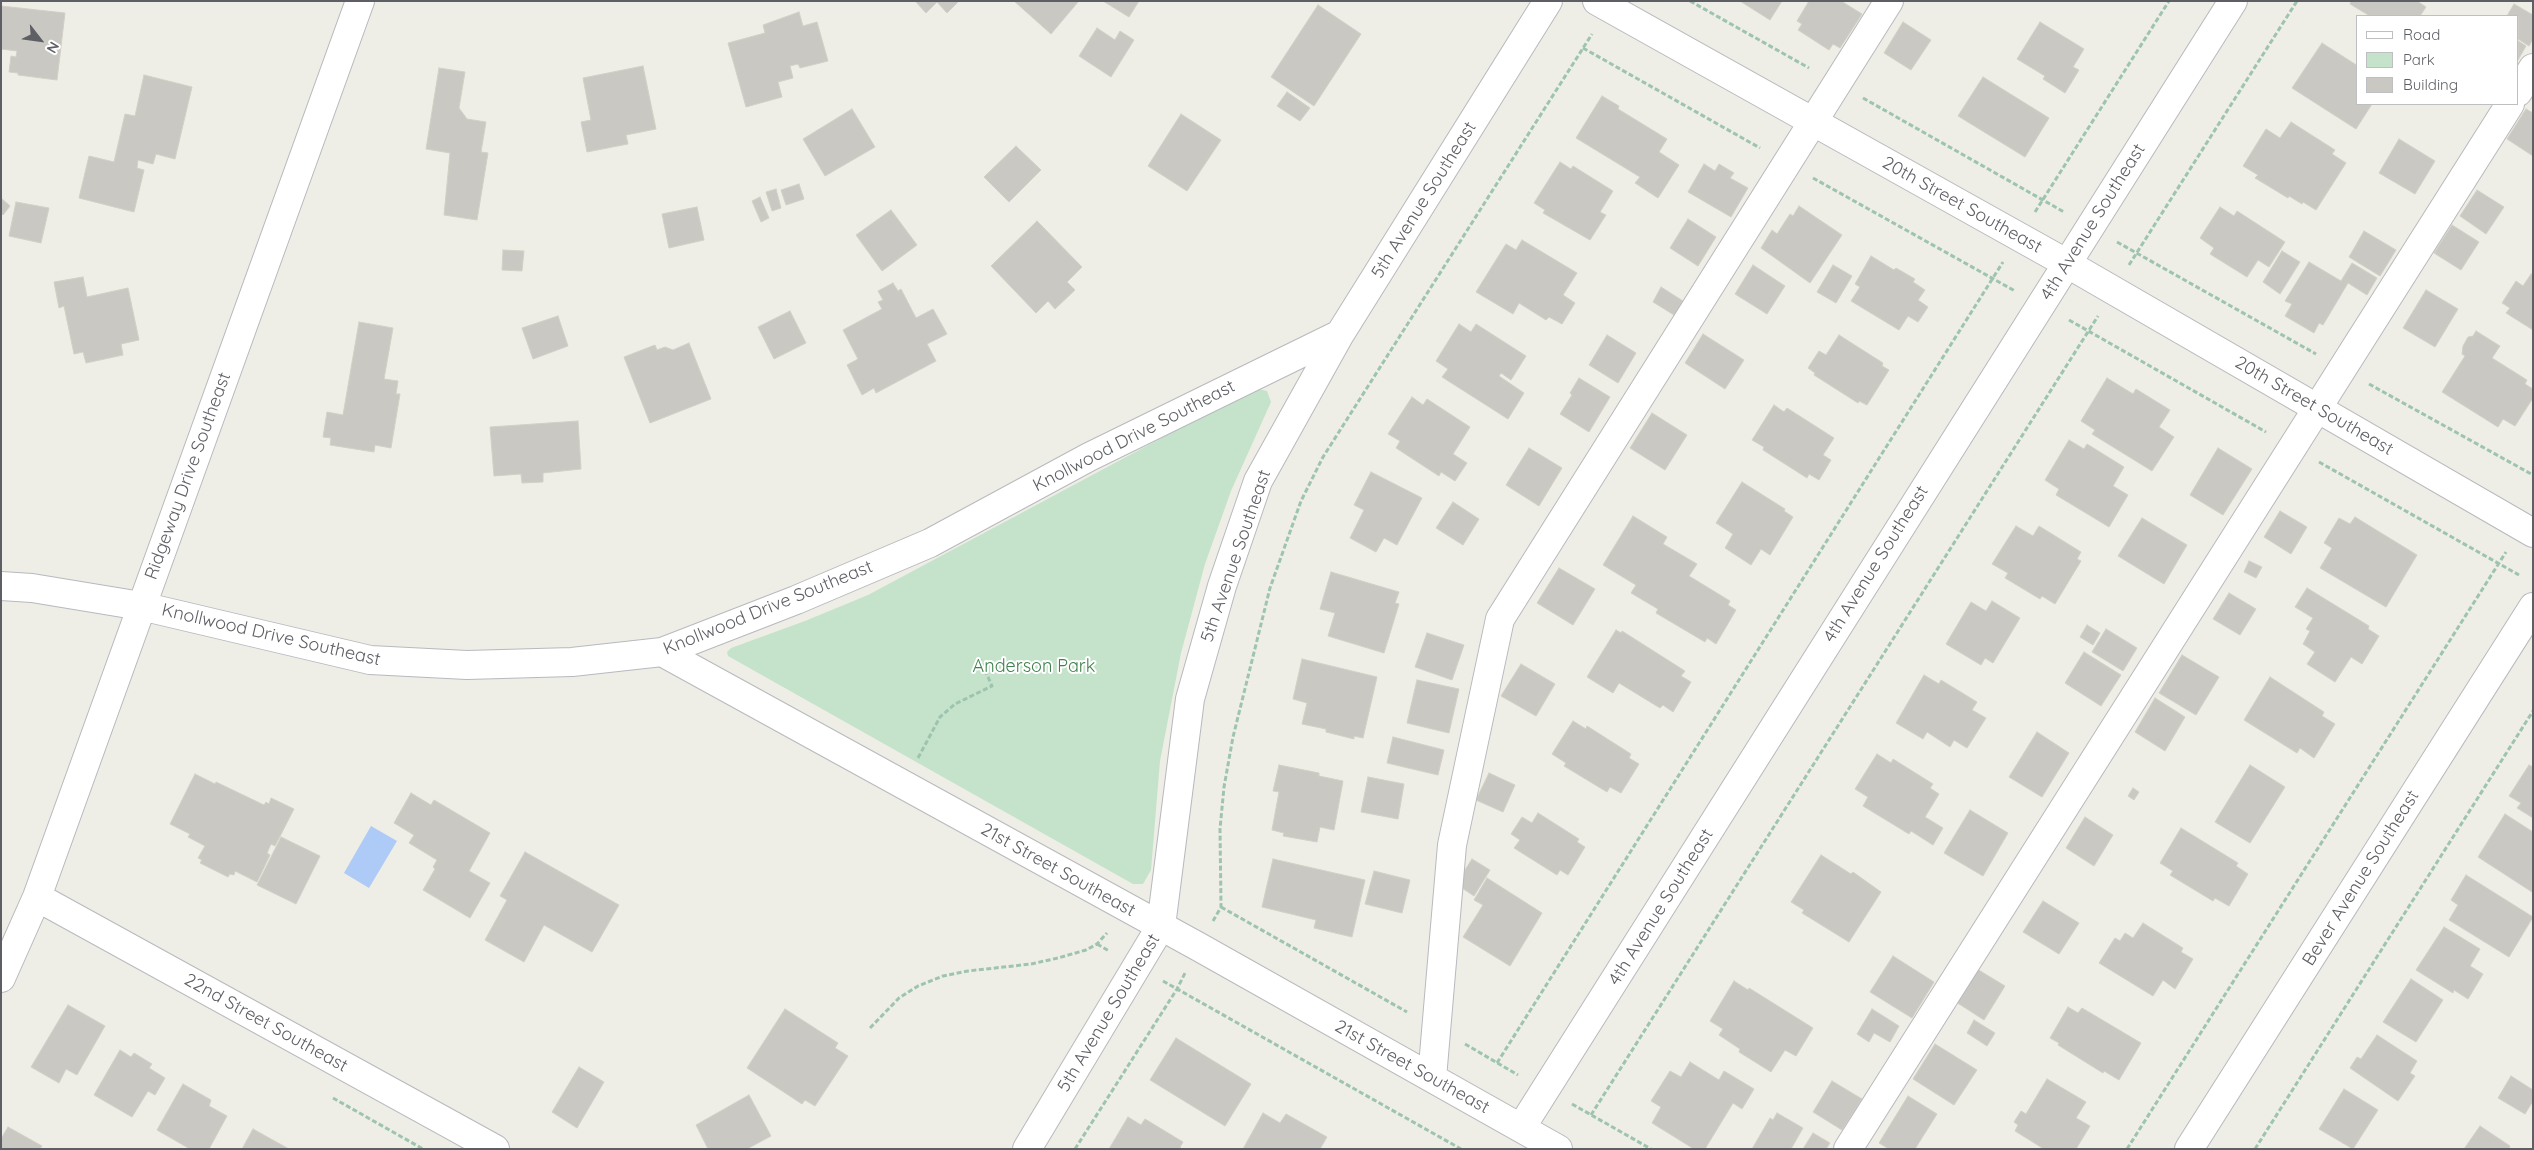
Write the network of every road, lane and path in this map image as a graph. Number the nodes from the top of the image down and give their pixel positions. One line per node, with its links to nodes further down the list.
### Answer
1 (360, 1): 27 (street, Ridgeway Drive Southeast)
2 (1548, 1): 22 (street, 5th Avenue Southeast)
3 (1597, 1): 14 (street, 20th Street Southeast)
4 (1690, 1): 11 (path)
5 (1889, 1): 11 (street)
6 (2169, 1): 15 (path)
7 (2233, 1): 19 (street, 4th Avenue Southeast)
8 (2297, 1): 20 (path)
9 (1595, 29): 34 (path)
10 (2533, 68): 12 (street)
11 (1837, 84): 14 (street); 15 (path)
12 (2519, 90)
13 (2509, 105): 23 (street)
14 (1813, 121): 19 (street, 20th Street Southeast); 45 (street)
15 (2043, 200): 16 (path); 17 (path)
16 (2071, 216)
17 (2031, 219)
18 (2005, 259): 46 (path)
19 (2066, 263): 23 (street, 20th Street Southeast); 51 (street, 4th Avenue Southeast)
20 (2125, 272)
21 (2101, 311): 50 (path)
22 (1340, 334): 29 (street, Knollwood Drive Southeast); 35 (street, 5th Avenue Southeast)
23 (2318, 408): 24 (street, 20th Street Southeast); 58 (street)
24 (2533, 533)
25 (2507, 550): 59 (path)
26 (1, 586): 27 (street, Knollwood Drive Southeast)
27 (141, 606): 29 (street, Knollwood Drive Southeast); 33 (street, Ridgeway Drive Southeast)
28 (2533, 607): 60 (street, Bever Avenue Southeast)
29 (662, 652): 32 (street, 21st Street Southeast)
30 (980, 659): 32 (path)
31 (2533, 711): 61 (path)
32 (904, 785): 35 (street, 21st Street Southeast)
33 (37, 897): 41 (street, Ridgeway Drive Southeast); 52 (street, 22nd Street Southeast)
34 (1221, 906): 36 (path); 45 (path)
35 (1161, 926): 47 (street, 21st Street Southeast); 53 (street, 5th Avenue Southeast)
36 (1210, 927)
37 (1109, 930): 38 (path)
38 (1097, 944): 39 (path); 44 (path)
39 (1116, 955)
40 (1187, 968): 43 (path)
41 (1, 978)
42 (1158, 978): 43 (path)
43 (1177, 989): 54 (path); 55 (path)
44 (870, 1028)
45 (1436, 1028): 46 (path); 47 (street)
46 (1497, 1063): 48 (path)
47 (1432, 1078): 51 (street, 21st Street Southeast)
48 (1524, 1078)
49 (1565, 1100): 50 (path)
50 (1591, 1115): 57 (path)
51 (1522, 1128): 56 (street, 21st Street Southeast)
52 (495, 1149)
53 (1027, 1149)
54 (1076, 1149)
55 (1461, 1149)
56 (1558, 1149)
57 (1651, 1149)
58 (1848, 1149)
59 (2127, 1149)
60 (2190, 1149)
61 (2255, 1149)

